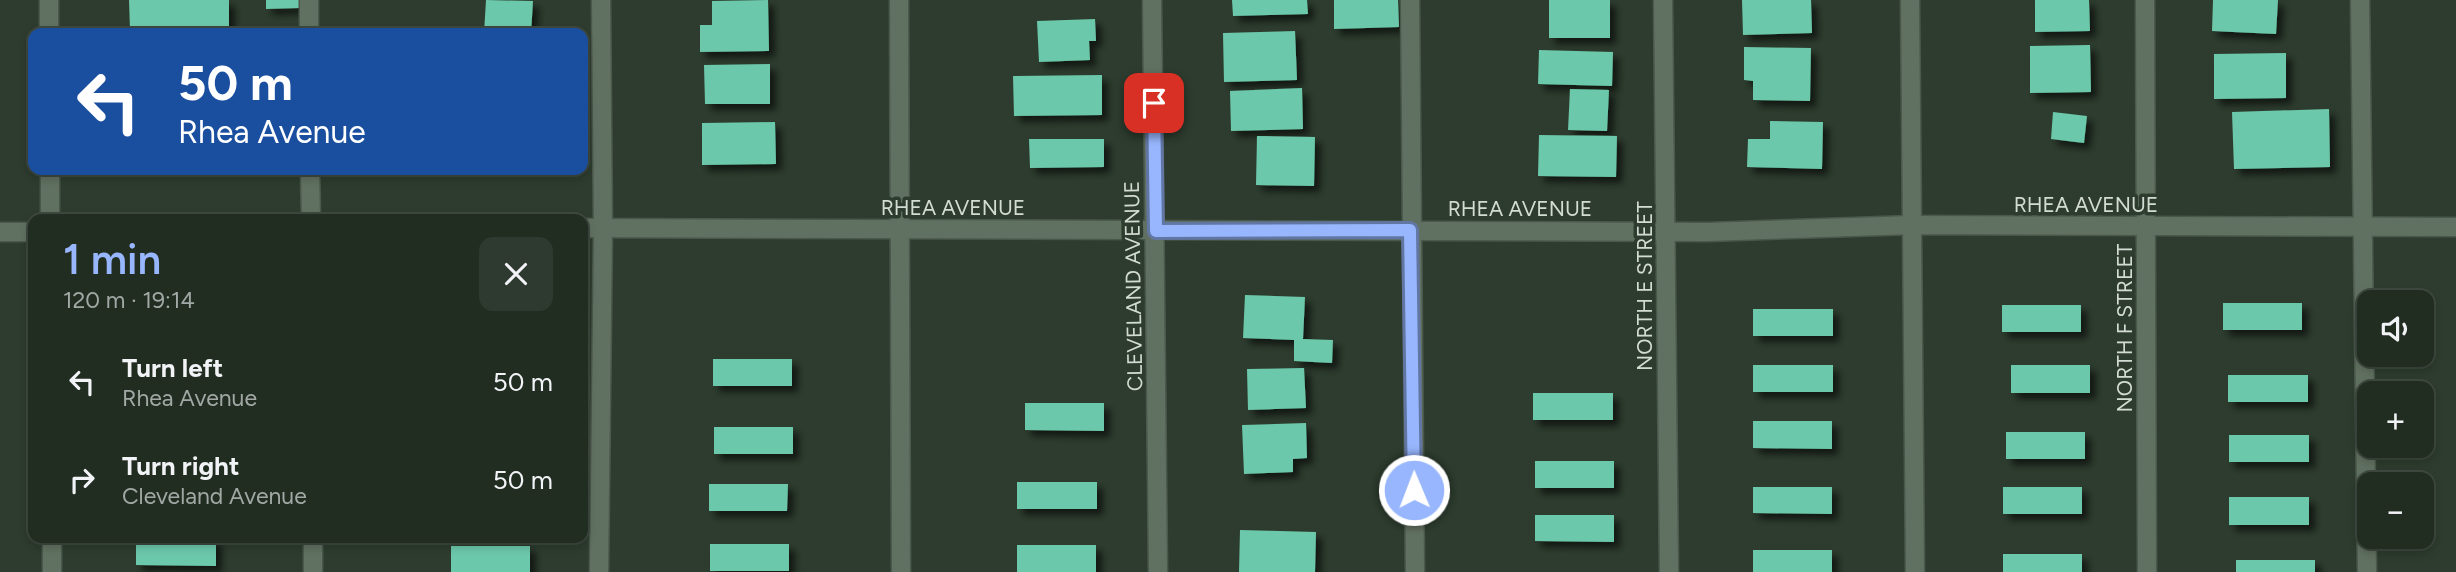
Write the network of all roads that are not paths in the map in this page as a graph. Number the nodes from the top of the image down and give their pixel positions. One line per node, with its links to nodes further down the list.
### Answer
1 (49, 0): 11 (street)
2 (309, 0): 12 (street)
3 (600, 0): 22 (street)
4 (899, 0): 23 (street)
5 (1152, 0): 25 (street, CLEVELAND AVENUE)
6 (1410, 0): 24 (street)
7 (1663, 0): 28 (street, NORTH E STREET)
8 (1910, 0): 17 (street)
9 (2145, 0): 18 (street, NORTH F STREET)
10 (2360, 0): 19 (street)
11 (49, 28)
12 (309, 28)
13 (50, 175): 15 (street)
14 (310, 175): 16 (street)
15 (50, 214)
16 (311, 214)
17 (1912, 225): 18 (street, RHEA AVENUE); 28 (street, RHEA AVENUE); 38 (street)
18 (2146, 227): 19 (street, RHEA AVENUE); 39 (street, NORTH F STREET)
19 (2364, 227): 20 (street, RHEA AVENUE); 40 (street)
20 (2456, 227)
21 (588, 228): 22 (street, RHEA AVENUE)
22 (603, 228): 23 (street, RHEA AVENUE); 33 (street)
23 (901, 230): 25 (street, RHEA AVENUE); 34 (street)
24 (1410, 230): 25 (street, RHEA AVENUE); 28 (street, RHEA AVENUE); 36 (street)
25 (1156, 231): 35 (street, CLEVELAND AVENUE)
26 (0, 232): 27 (street)
27 (28, 232)
28 (1667, 232): 37 (street, NORTH E STREET)
29 (52, 543): 31 (street)
30 (313, 543): 32 (street)
31 (52, 572)
32 (313, 572)
33 (599, 572)
34 (901, 572)
35 (1158, 572)
36 (1415, 572)
37 (1669, 572)
38 (1915, 572)
39 (2147, 572)
40 (2367, 572)

